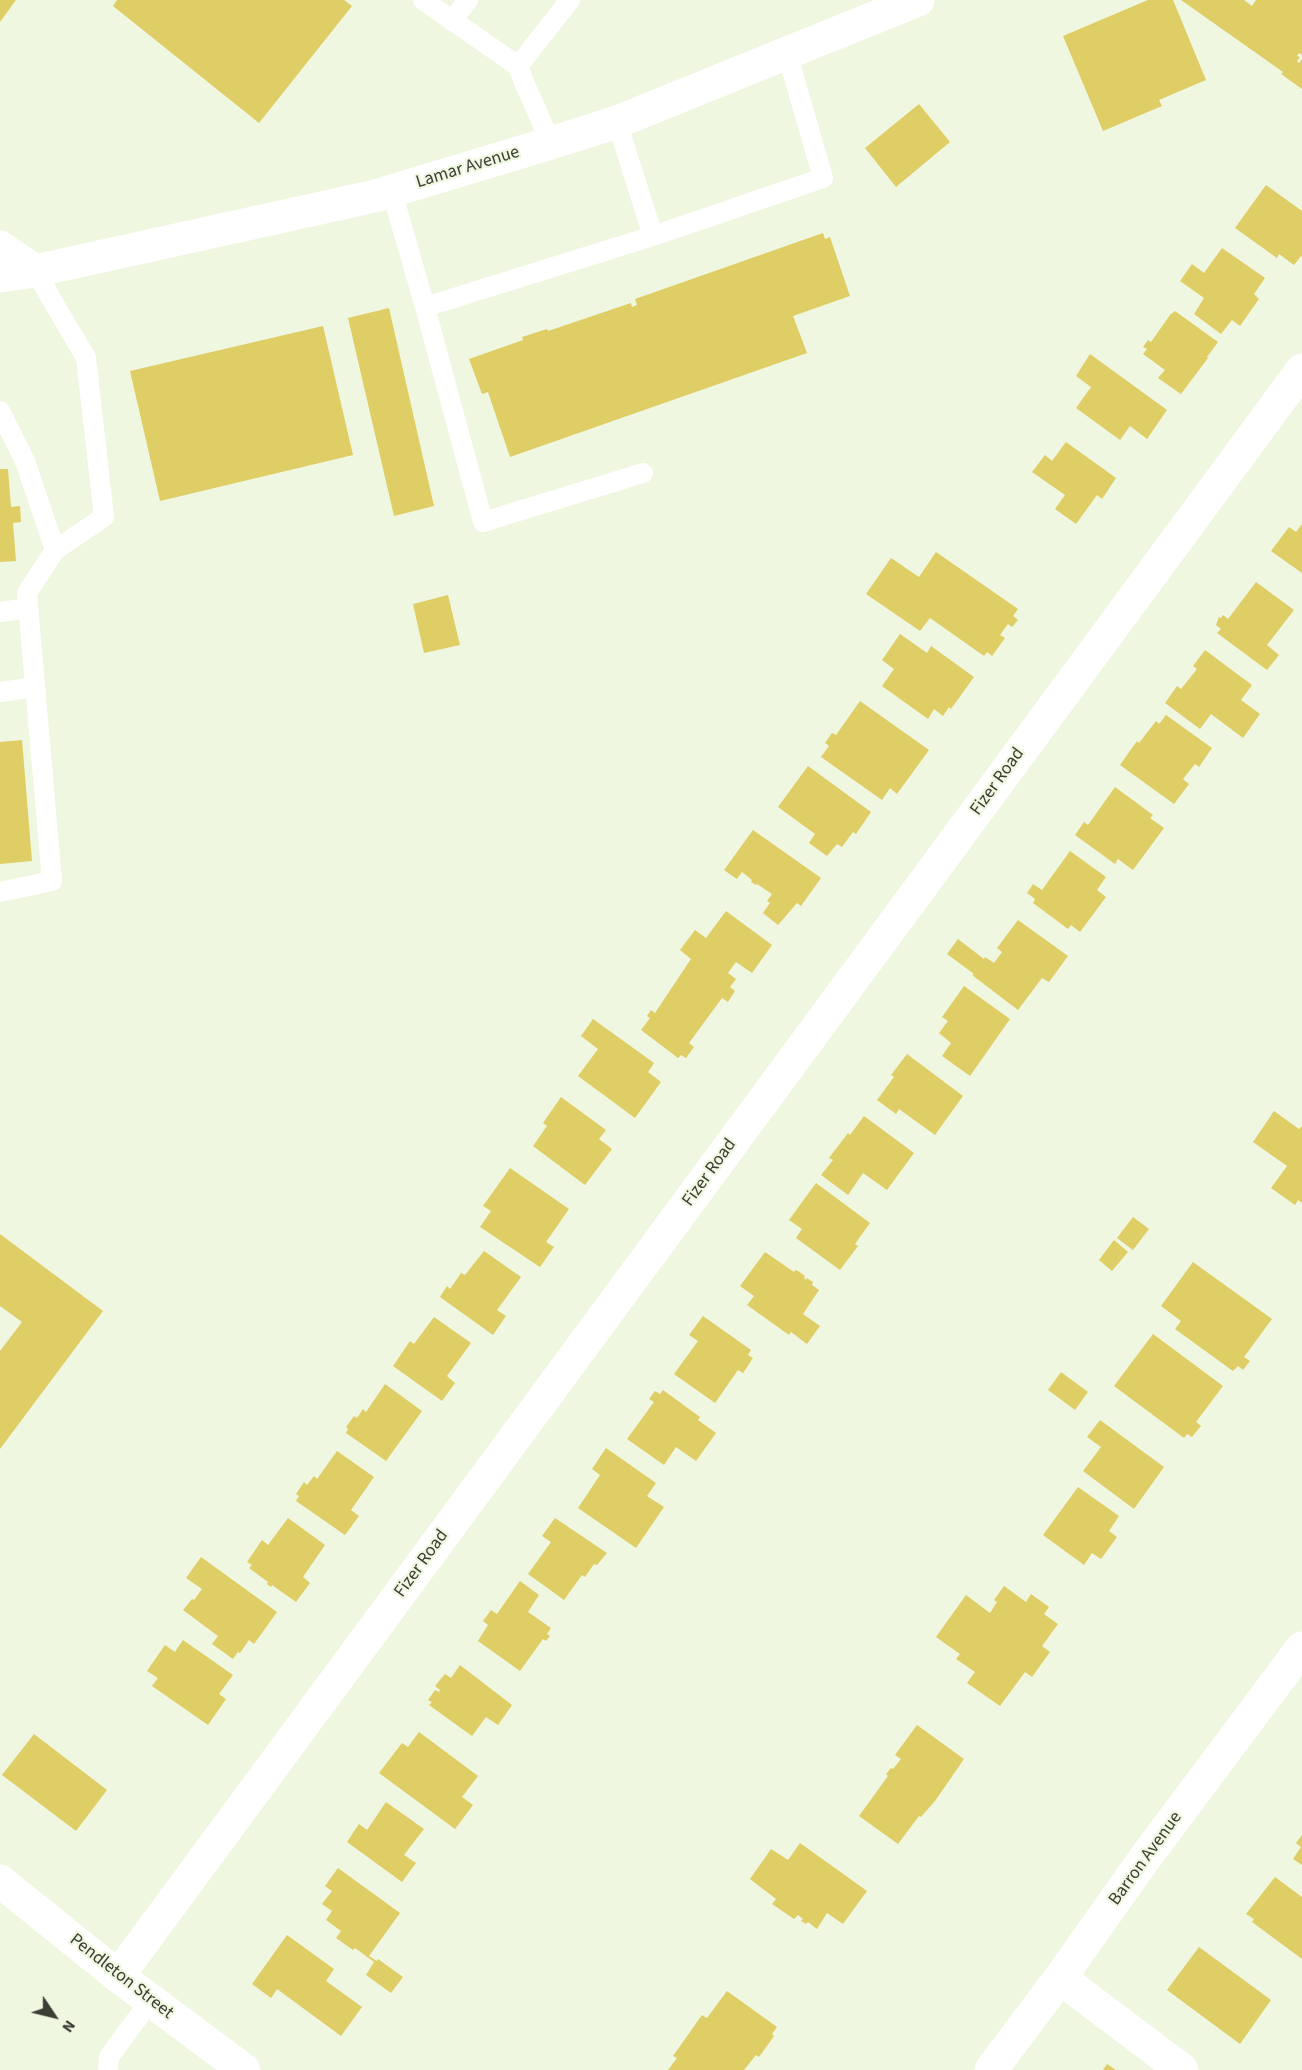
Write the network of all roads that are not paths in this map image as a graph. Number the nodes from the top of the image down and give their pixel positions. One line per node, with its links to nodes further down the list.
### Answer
1 (423, 0): 5 (lane)
2 (468, 0): 5 (lane)
3 (570, 0): 7 (lane)
4 (918, 0): 6 (street, Lamar Avenue)
5 (452, 21): 7 (lane)
6 (787, 53): 8 (street, Lamar Avenue); 11 (lane)
7 (518, 66): 9 (lane)
8 (617, 122): 9 (street, Lamar Avenue); 11 (lane)
9 (551, 143): 10 (street, Lamar Avenue)
10 (392, 192): 13 (street, Lamar Avenue); 15 (lane)
11 (653, 236): 15 (lane)
12 (0, 247): 13 (street)
13 (35, 271): 14 (street, Lamar Avenue); 19 (lane)
14 (0, 276)
15 (424, 307): 18 (lane)
16 (1302, 369): 27 (street, Fizer Road)
17 (0, 411): 19 (lane)
18 (644, 473)
19 (55, 550): 20 (lane)
20 (28, 608): 21 (lane); 22 (lane)
21 (0, 612)
22 (35, 687): 23 (lane); 24 (lane)
23 (0, 692)
24 (0, 892)
25 (1302, 1648): 28 (street, Barron Avenue)
26 (0, 1881): 27 (street, Pendleton Street)
27 (118, 1976): 29 (street, Pendleton Street)
28 (1060, 1978): 32 (street, Barron Avenue); 33 (street)
29 (150, 2001): 30 (lane); 31 (street, Pendleton Street)
30 (108, 2070)
31 (244, 2070)
32 (991, 2070)
33 (1182, 2070)

